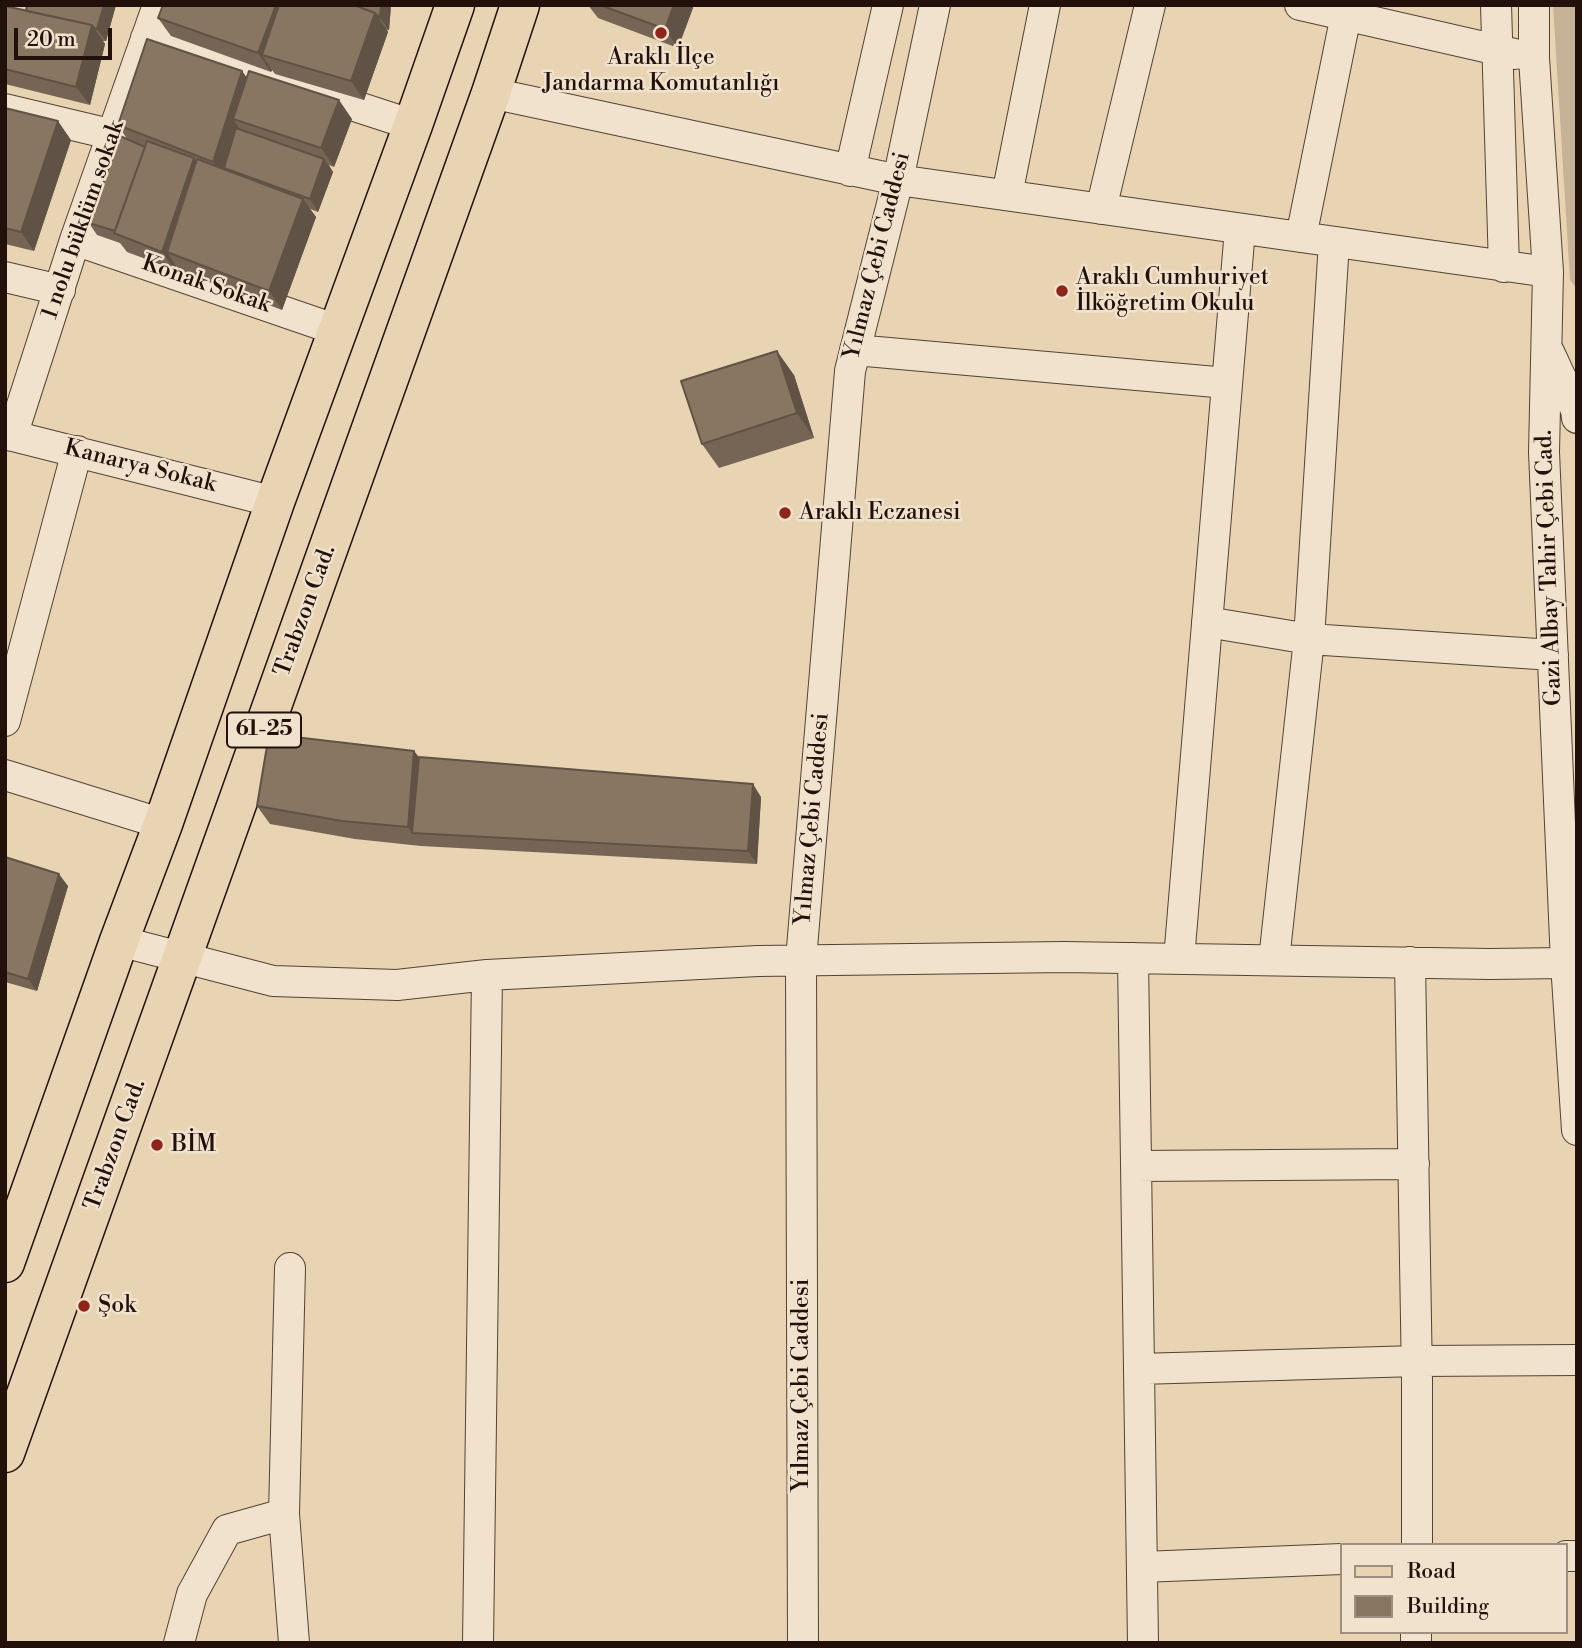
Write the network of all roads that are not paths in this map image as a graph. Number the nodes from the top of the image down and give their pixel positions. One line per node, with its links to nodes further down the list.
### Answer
1 (158, 5): 12 (street, 1 nolu büklüm sokak)
2 (454, 5): 17 (main road, 61-25)
3 (520, 5): 15 (main road, Trabzon Cad. / 61-25)
4 (888, 5): 19 (street)
5 (935, 5): 20 (street, Yılmaz Çebi Caddesi)
6 (1045, 5): 21 (street)
7 (1150, 5): 22 (street)
8 (1300, 5): 11 (street)
9 (1496, 5): 13 (street)
10 (1534, 5): 14 (street, Gazi Albay Tahir Çebi Cad.)
11 (1347, 10): 13 (street); 24 (street)
12 (146, 38): 17 (street); 18 (street, 1 nolu büklüm sokak)
13 (1498, 50): 14 (street); 27 (street)
14 (1534, 58): 28 (street, Gazi Albay Tahir Çebi Cad.)
15 (491, 93): 19 (street); 47 (main road, Trabzon Cad. / 61-25)
16 (5, 109): 18 (street)
17 (413, 125): 31 (main road, 61-25)
18 (114, 135): 25 (street, 1 nolu büklüm sokak)
19 (850, 171): 20 (street)
20 (898, 180): 21 (street); 33 (street, Yılmaz Çebi Caddesi)
21 (1007, 195): 22 (street)
22 (1101, 209): 23 (street)
23 (1240, 229): 24 (street); 34 (street)
24 (1301, 237): 26 (street)
25 (75, 240): 30 (street, 1 nolu büklüm sokak); 31 (street, Konak Sokak)
26 (1334, 242): 27 (street); 40 (street)
27 (1504, 267): 28 (street)
28 (1548, 272): 32 (street, Gazi Albay Tahir Çebi Cad.)
29 (5, 277): 30 (street)
30 (60, 290): 36 (street, 1 nolu büklüm sokak)
31 (337, 330): 38 (main road, 61-25)
32 (1546, 346): 35 (street); 41 (street, Gazi Albay Tahir Çebi Cad.)
33 (855, 350): 34 (street); 49 (street, Yılmaz Çebi Caddesi)
34 (1227, 383): 39 (street)
35 (1577, 418)
36 (8, 435): 37 (street, Kanarya Sokak)
37 (77, 451): 38 (street, Kanarya Sokak); 42 (street)
38 (275, 502): 44 (main road, 61-25)
39 (1207, 622): 40 (street); 48 (street)
40 (1308, 639): 41 (street); 50 (street)
41 (1553, 655): 52 (street, Gazi Albay Tahir Çebi Cad.)
42 (5, 721)
43 (5, 775): 44 (street)
44 (163, 824): 45 (main road, 61-25)
45 (119, 941): 47 (street); 57 (main road, 61-25)
46 (1133, 958): 48 (street); 49 (street); 56 (street)
47 (182, 959): 53 (street); 62 (main road, Trabzon Cad. / 61-25)
48 (1179, 959): 50 (street)
49 (801, 960): 53 (street); 70 (street, Yılmaz Çebi Caddesi)
50 (1274, 960): 51 (street)
51 (1410, 962): 52 (street); 55 (street)
52 (1566, 962): 54 (street, Gazi Albay Tahir Çebi Cad.)
53 (487, 975): 69 (street)
54 (1577, 1130)
55 (1414, 1164): 56 (street); 60 (street)
56 (1136, 1166): 61 (street)
57 (5, 1263)
58 (290, 1268): 63 (street)
59 (1577, 1360): 60 (street)
60 (1417, 1361): 61 (street); 64 (street)
61 (1139, 1369): 66 (street)
62 (5, 1453)
63 (284, 1514): 67 (street); 68 (street)
64 (1417, 1543)
65 (1340, 1559): 66 (street)
66 (1142, 1567): 71 (street)
67 (179, 1643)
68 (294, 1643)
69 (478, 1643)
70 (803, 1643)
71 (1143, 1643)

